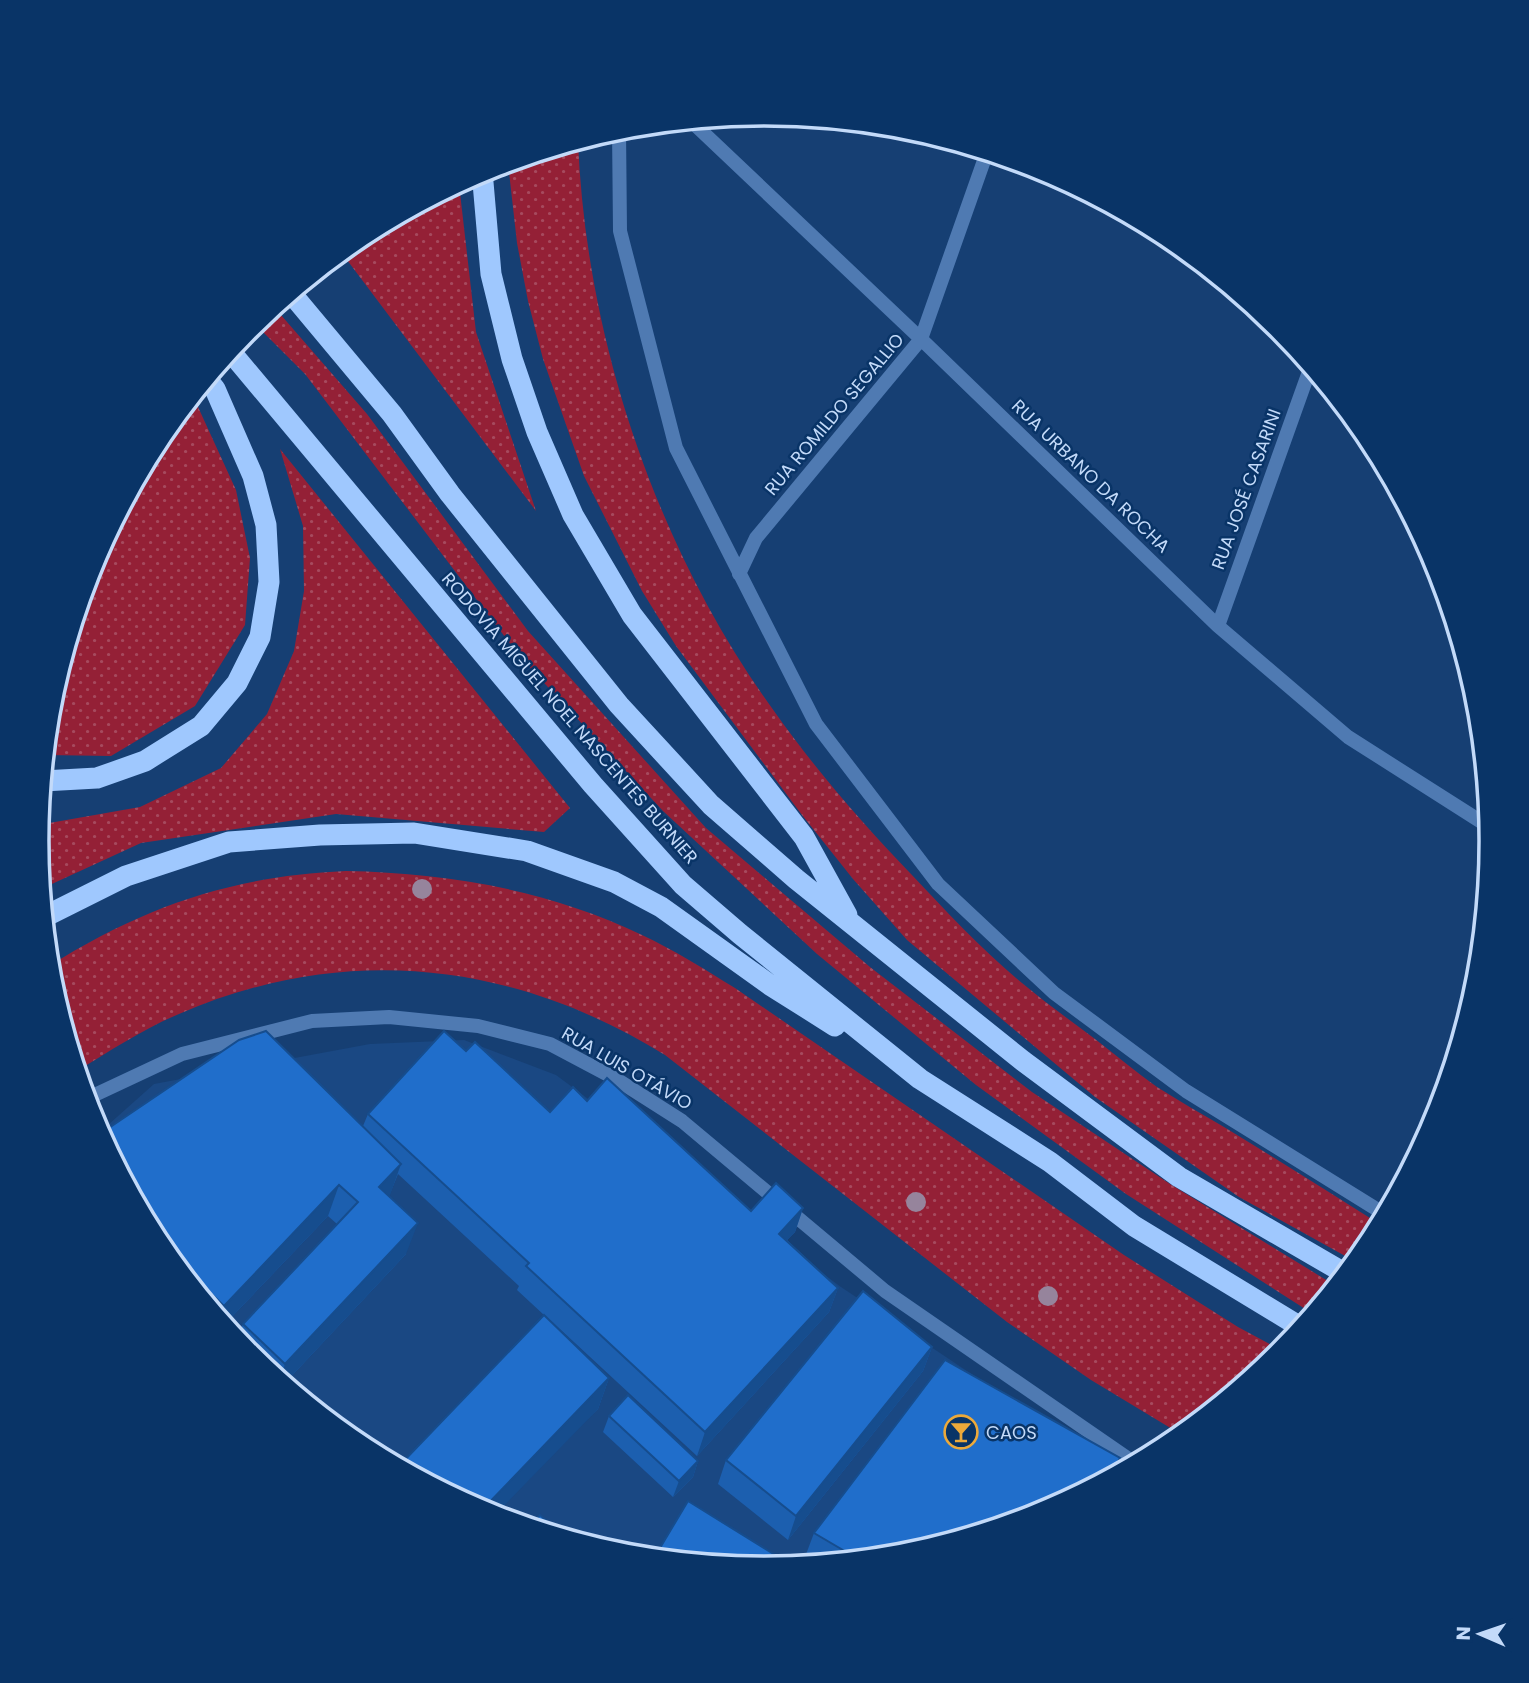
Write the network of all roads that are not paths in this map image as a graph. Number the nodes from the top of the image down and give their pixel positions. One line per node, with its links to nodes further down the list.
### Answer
1 (700, 130): 6 (street, RUA URBANO DA ROCHA)
2 (619, 141): 10 (street)
3 (984, 161): 6 (street, RUA ROMILDO SEGALLIO)
4 (483, 184): 15 (highway)
5 (297, 300): 15 (highway)
6 (922, 339): 10 (street, RUA ROMILDO SEGALLIO); 11 (street, RUA URBANO DA ROCHA)
7 (237, 359): 16 (highway, RODOVIA MIGUEL NOEL NASCENTES BURNIER)
8 (1307, 376): 11 (street, RUA JOSÉ CASARINI)
9 (213, 387): 12 (highway)
10 (738, 574): 18 (street)
11 (1218, 626): 13 (street, RUA URBANO DA ROCHA)
12 (52, 780)
13 (1479, 820)
14 (53, 912): 16 (highway)
15 (851, 923): 19 (highway)
16 (920, 1079): 20 (highway, RODOVIA MIGUEL NOEL NASCENTES BURNIER)
17 (96, 1095): 21 (street, RUA LUIS OTÁVIO)
18 (1377, 1210)
19 (1338, 1269)
20 (1293, 1323)
21 (1127, 1458)

